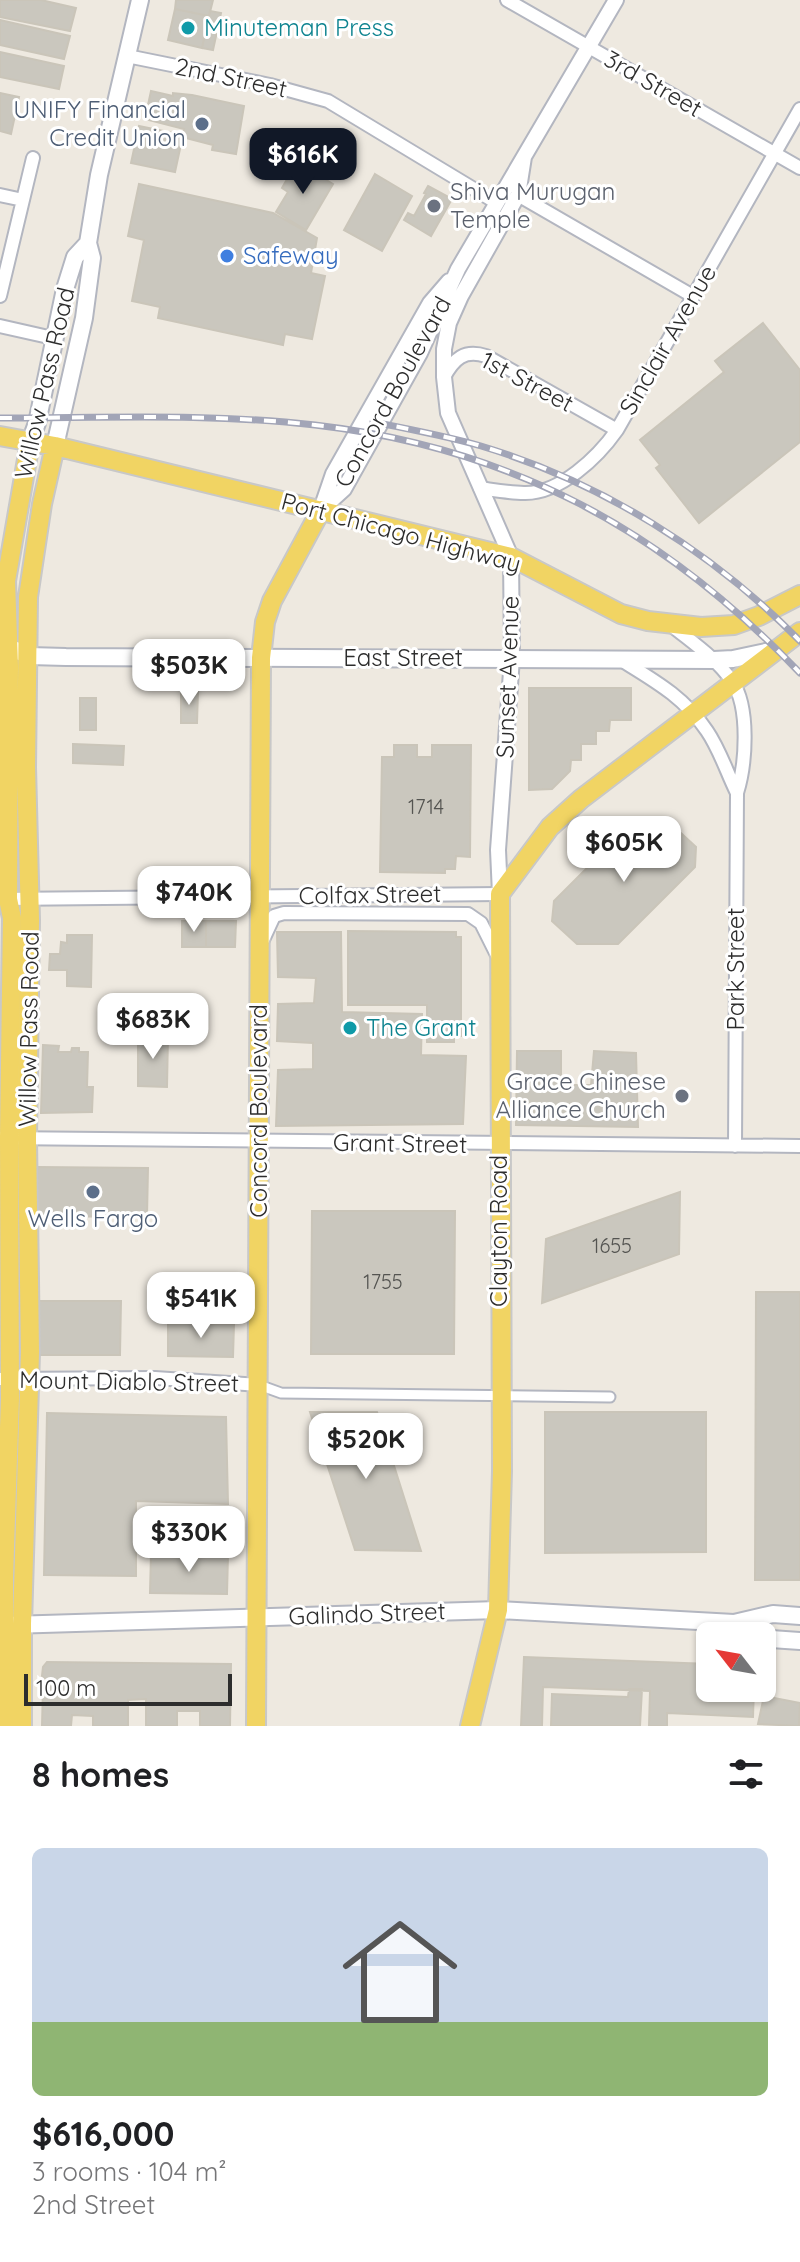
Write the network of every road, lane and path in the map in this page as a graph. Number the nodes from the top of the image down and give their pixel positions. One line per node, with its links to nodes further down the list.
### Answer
1 (140, 0): 5 (main road, Willow Pass Road)
2 (507, 0): 4 (street, 3rd Street)
3 (616, 0): 4 (street, Concord Boulevard)
4 (589, 47): 7 (street, 3rd Street); 8 (street, Concord Boulevard)
5 (127, 56): 14 (street, 2nd Street); 15 (main road, Willow Pass Road)
6 (800, 109): 7 (street, Sinclair Avenue)
7 (774, 153): 10 (street, 3rd Street); 16 (street, Sinclair Avenue)
8 (524, 157): 12 (street, Concord Boulevard); 14 (street, Concord Boulevard)
9 (33, 158): 13 (street)
10 (800, 168)
11 (0, 195): 13 (street)
12 (518, 195): 16 (street); 20 (street, Concord Boulevard)
13 (23, 200): 17 (street)
14 (497, 203): 26 (street, Concord Boulevard)
15 (88, 243): 19 (main road, Willow Pass Road); 24 (main road, Willow Pass Road)
16 (691, 295): 21 (street, Sinclair Avenue)
17 (0, 296)
18 (0, 326): 19 (street)
19 (53, 338): 23 (main road, Willow Pass Road)
20 (444, 377): 21 (street, 1st Street); 25 (street, Sunset Avenue)
21 (617, 430): 25 (street, Sinclair Avenue)
22 (0, 436): 23 (main road, Port Chicago Highway)
23 (30, 442): 24 (main road, Port Chicago Highway); 31 (main road, Willow Pass Road)
24 (55, 446): 26 (main road, Port Chicago Highway); 33 (main road, Willow Pass Road)
25 (480, 488): 27 (street, Sunset Avenue)
26 (321, 510): 27 (main road, Port Chicago Highway); 34 (main road, Concord Boulevard)
27 (511, 557): 29 (main road, Port Chicago Highway); 35 (street, Sunset Avenue)
28 (796, 598): 29 (main road, Port Chicago Highway)
29 (671, 625): 37 (street, Park Street)
30 (800, 632): 32 (main road)
31 (3, 645): 33 (main road, East Street); 38 (main road, Willow Pass Road)
32 (775, 650): 37 (main road, East Street); 39 (main road)
33 (29, 656): 34 (main road, East Street); 38 (main road, East Street); 45 (main road, Willow Pass Road)
34 (261, 658): 35 (main road, East Street); 43 (main road, Concord Boulevard)
35 (512, 658): 36 (main road, East Street); 42 (street, Sunset Avenue)
36 (618, 659): 37 (main road, East Street); 40 (street, Park Street)
37 (714, 660): 39 (street, Park Street)
38 (4, 666): 44 (main road, Willow Pass Road)
39 (734, 684): 40 (main road); 41 (street, Park Street)
40 (694, 714): 41 (street, Park Street); 42 (main road)
41 (737, 793): 51 (street, Park Street)
42 (500, 894): 43 (street, Colfax Street); 47 (main road, Clayton Road)
43 (260, 896): 45 (street, Colfax Street); 46 (main road, Concord Boulevard)
44 (4, 899): 45 (street, Colfax Street); 48 (main road, Willow Pass Road)
45 (28, 899): 48 (main road, Willow Pass Road)
46 (260, 946): 47 (street, Colfax Street); 49 (main road, Concord Boulevard)
47 (498, 957): 50 (main road, Clayton Road)
48 (12, 1138): 49 (street, Grant Street); 53 (main road, Willow Pass Road)
49 (257, 1143): 50 (street, Grant Street); 54 (main road, Concord Boulevard)
50 (499, 1145): 51 (street, Grant Street); 55 (main road, Clayton Road)
51 (735, 1146): 52 (street, Grant Street)
52 (800, 1146)
53 (13, 1380): 54 (street, Mount Diablo Street); 62 (main road, Willow Pass Road)
54 (259, 1385): 55 (street); 59 (main road, Concord Boulevard)
55 (500, 1394): 56 (street); 57 (main road, Clayton Road)
56 (610, 1397)
57 (498, 1610): 59 (main road, Galindo Street); 60 (main road, Galindo Street); 68 (main road, Clayton Road)
58 (800, 1616): 61 (main road, Galindo Street)
59 (258, 1618): 62 (main road, Galindo Street); 67 (main road, Concord Boulevard)
60 (716, 1622)
61 (738, 1622)
62 (8, 1625): 65 (main road, Willow Pass Road); 66 (main road, Willow Pass Road)
63 (776, 1639): 64 (main road, Galindo Street)
64 (800, 1641)
65 (4, 1726)
66 (22, 1726)
67 (256, 1726)
68 (470, 1726)

